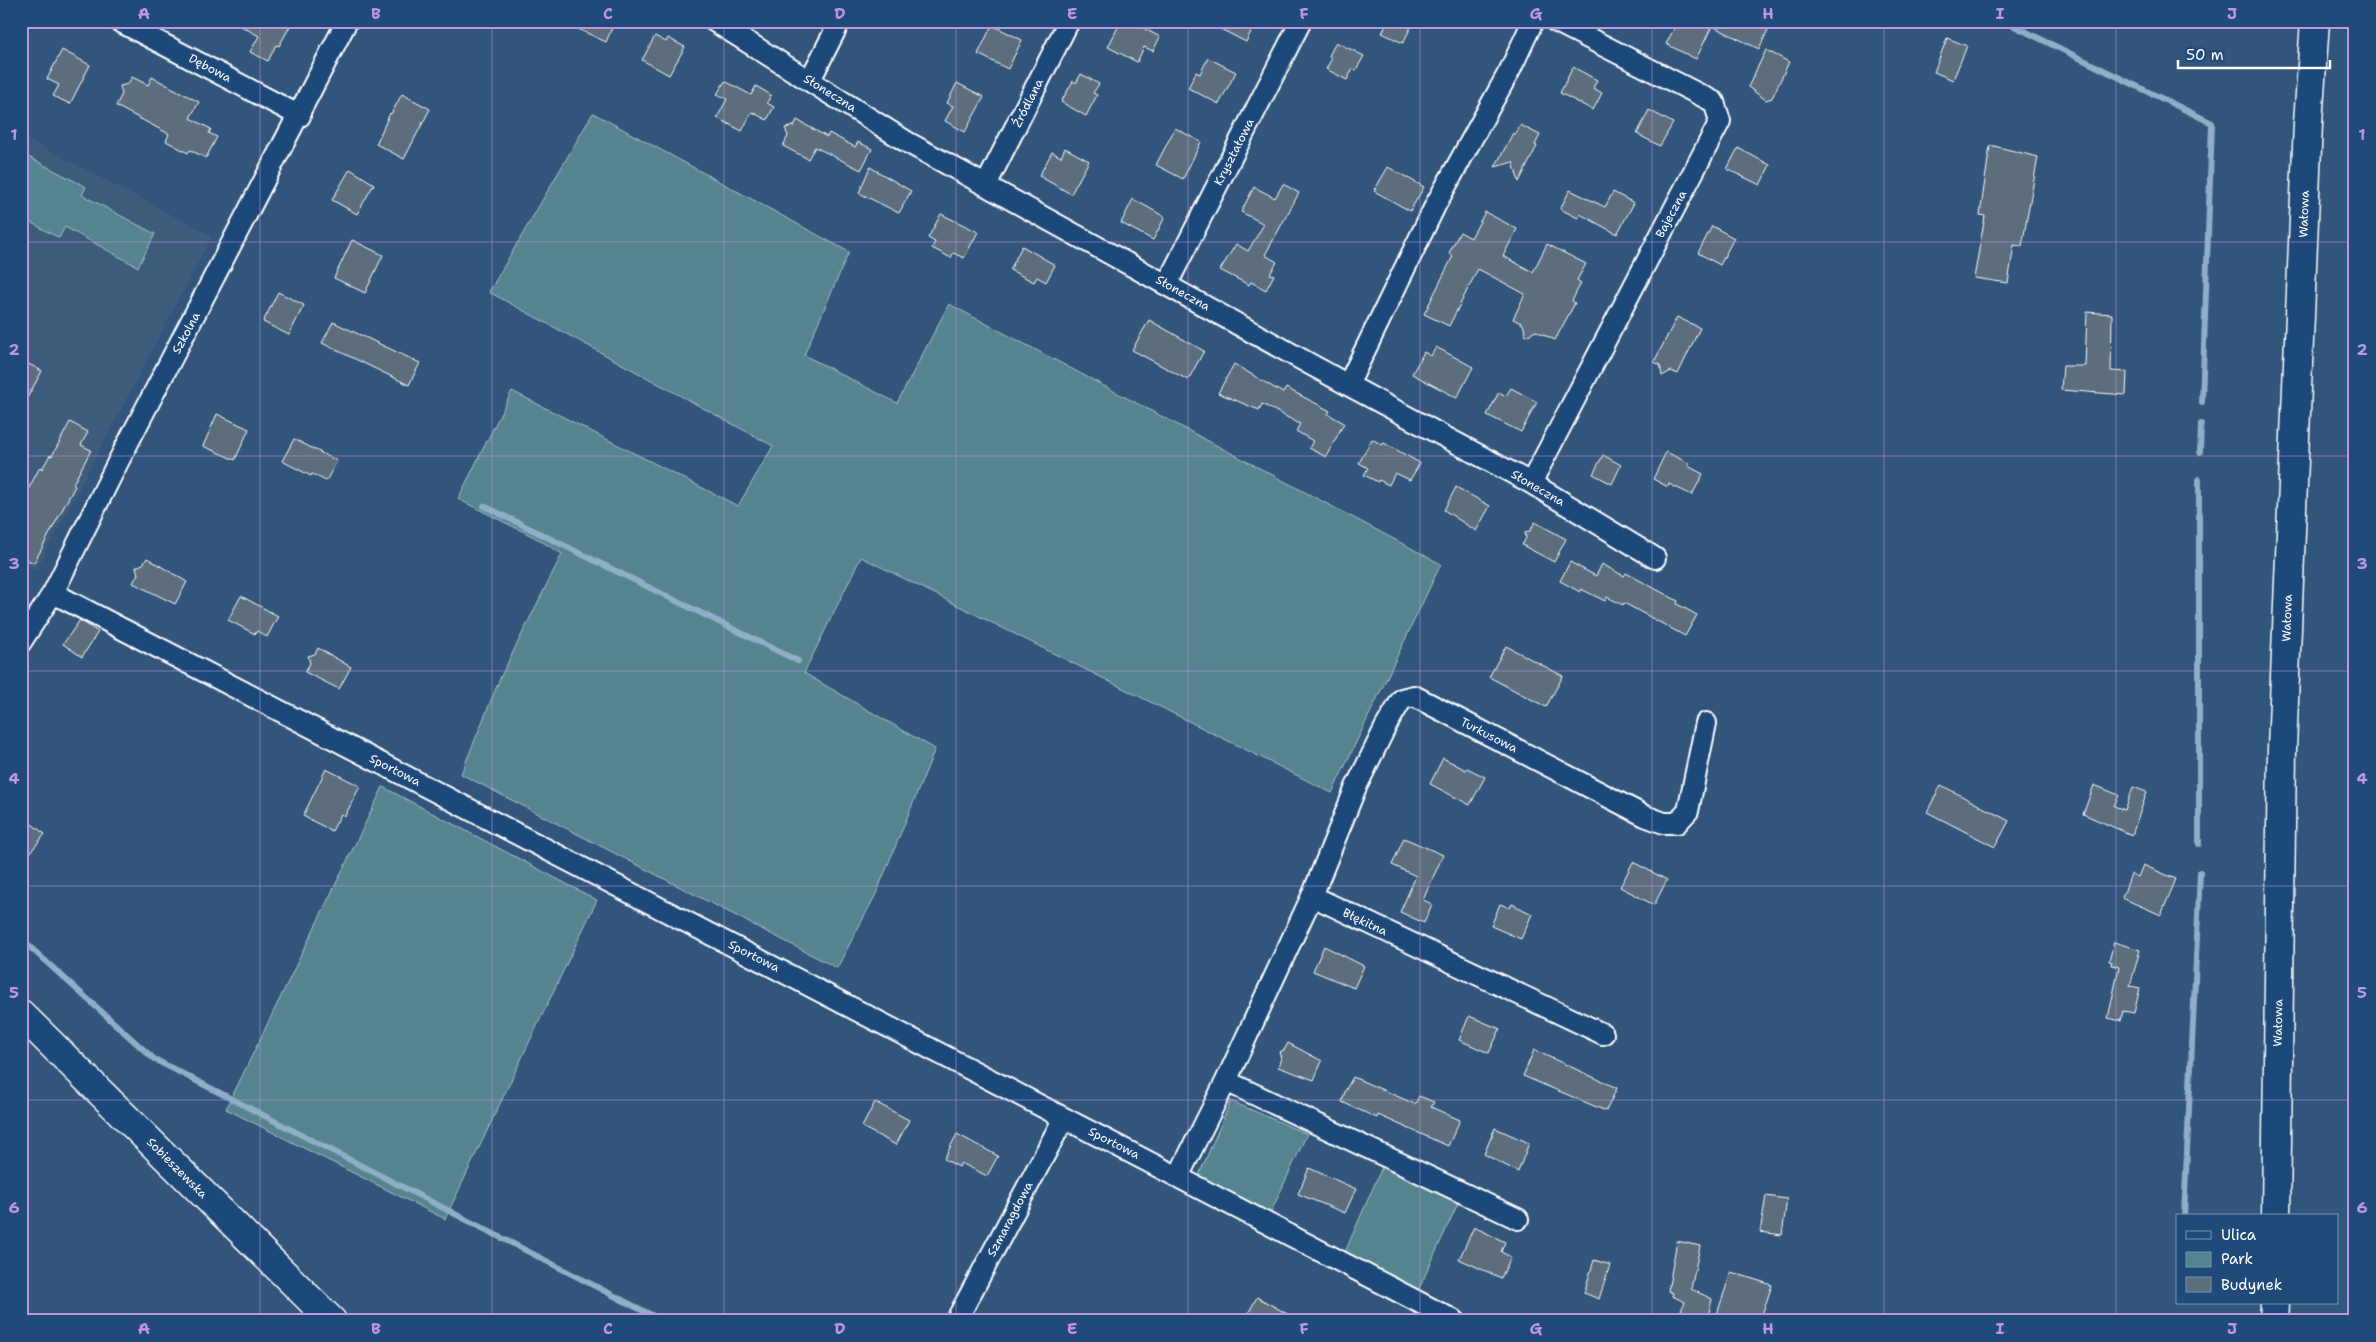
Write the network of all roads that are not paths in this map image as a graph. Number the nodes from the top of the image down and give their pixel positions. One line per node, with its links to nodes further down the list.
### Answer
1 (119, 21): 11 (street, Dębowa)
2 (347, 21): 11 (street, Szkolna)
3 (714, 21): 10 (street, Słoneczna)
4 (840, 21): 10 (street)
5 (1069, 21): 12 (street, Źródlana)
6 (1301, 21): 13 (street, Kryształowa)
7 (1533, 21): 14 (street)
8 (1555, 21): 15 (street, Bajeczna)
9 (2315, 21): 26 (street, Wałowa)
10 (810, 80): 12 (street, Słoneczna)
11 (300, 116): 17 (street, Szkolna)
12 (986, 185): 13 (street, Słoneczna)
13 (1167, 284): 14 (street, Słoneczna)
14 (1348, 385): 15 (street, Słoneczna)
15 (1531, 483): 16 (street, Słoneczna)
16 (1656, 558)
17 (53, 593): 18 (street, Szkolna); 24 (street, Sportowa)
18 (21, 642)
19 (1706, 723): 20 (street, Turkusowa)
20 (1312, 896): 22 (street, Błękitna); 23 (street)
21 (21, 1014): 29 (street, Sobieszewska)
22 (1603, 1034)
23 (1226, 1081): 25 (street); 27 (street)
24 (1064, 1118): 25 (street, Sportowa); 30 (street, Szmaragdowa)
25 (1178, 1177): 31 (street, Sportowa)
26 (2276, 1214)
27 (1518, 1219)
28 (2275, 1304): 32 (street)
29 (332, 1321)
30 (956, 1321)
31 (1455, 1321)
32 (2274, 1321)

